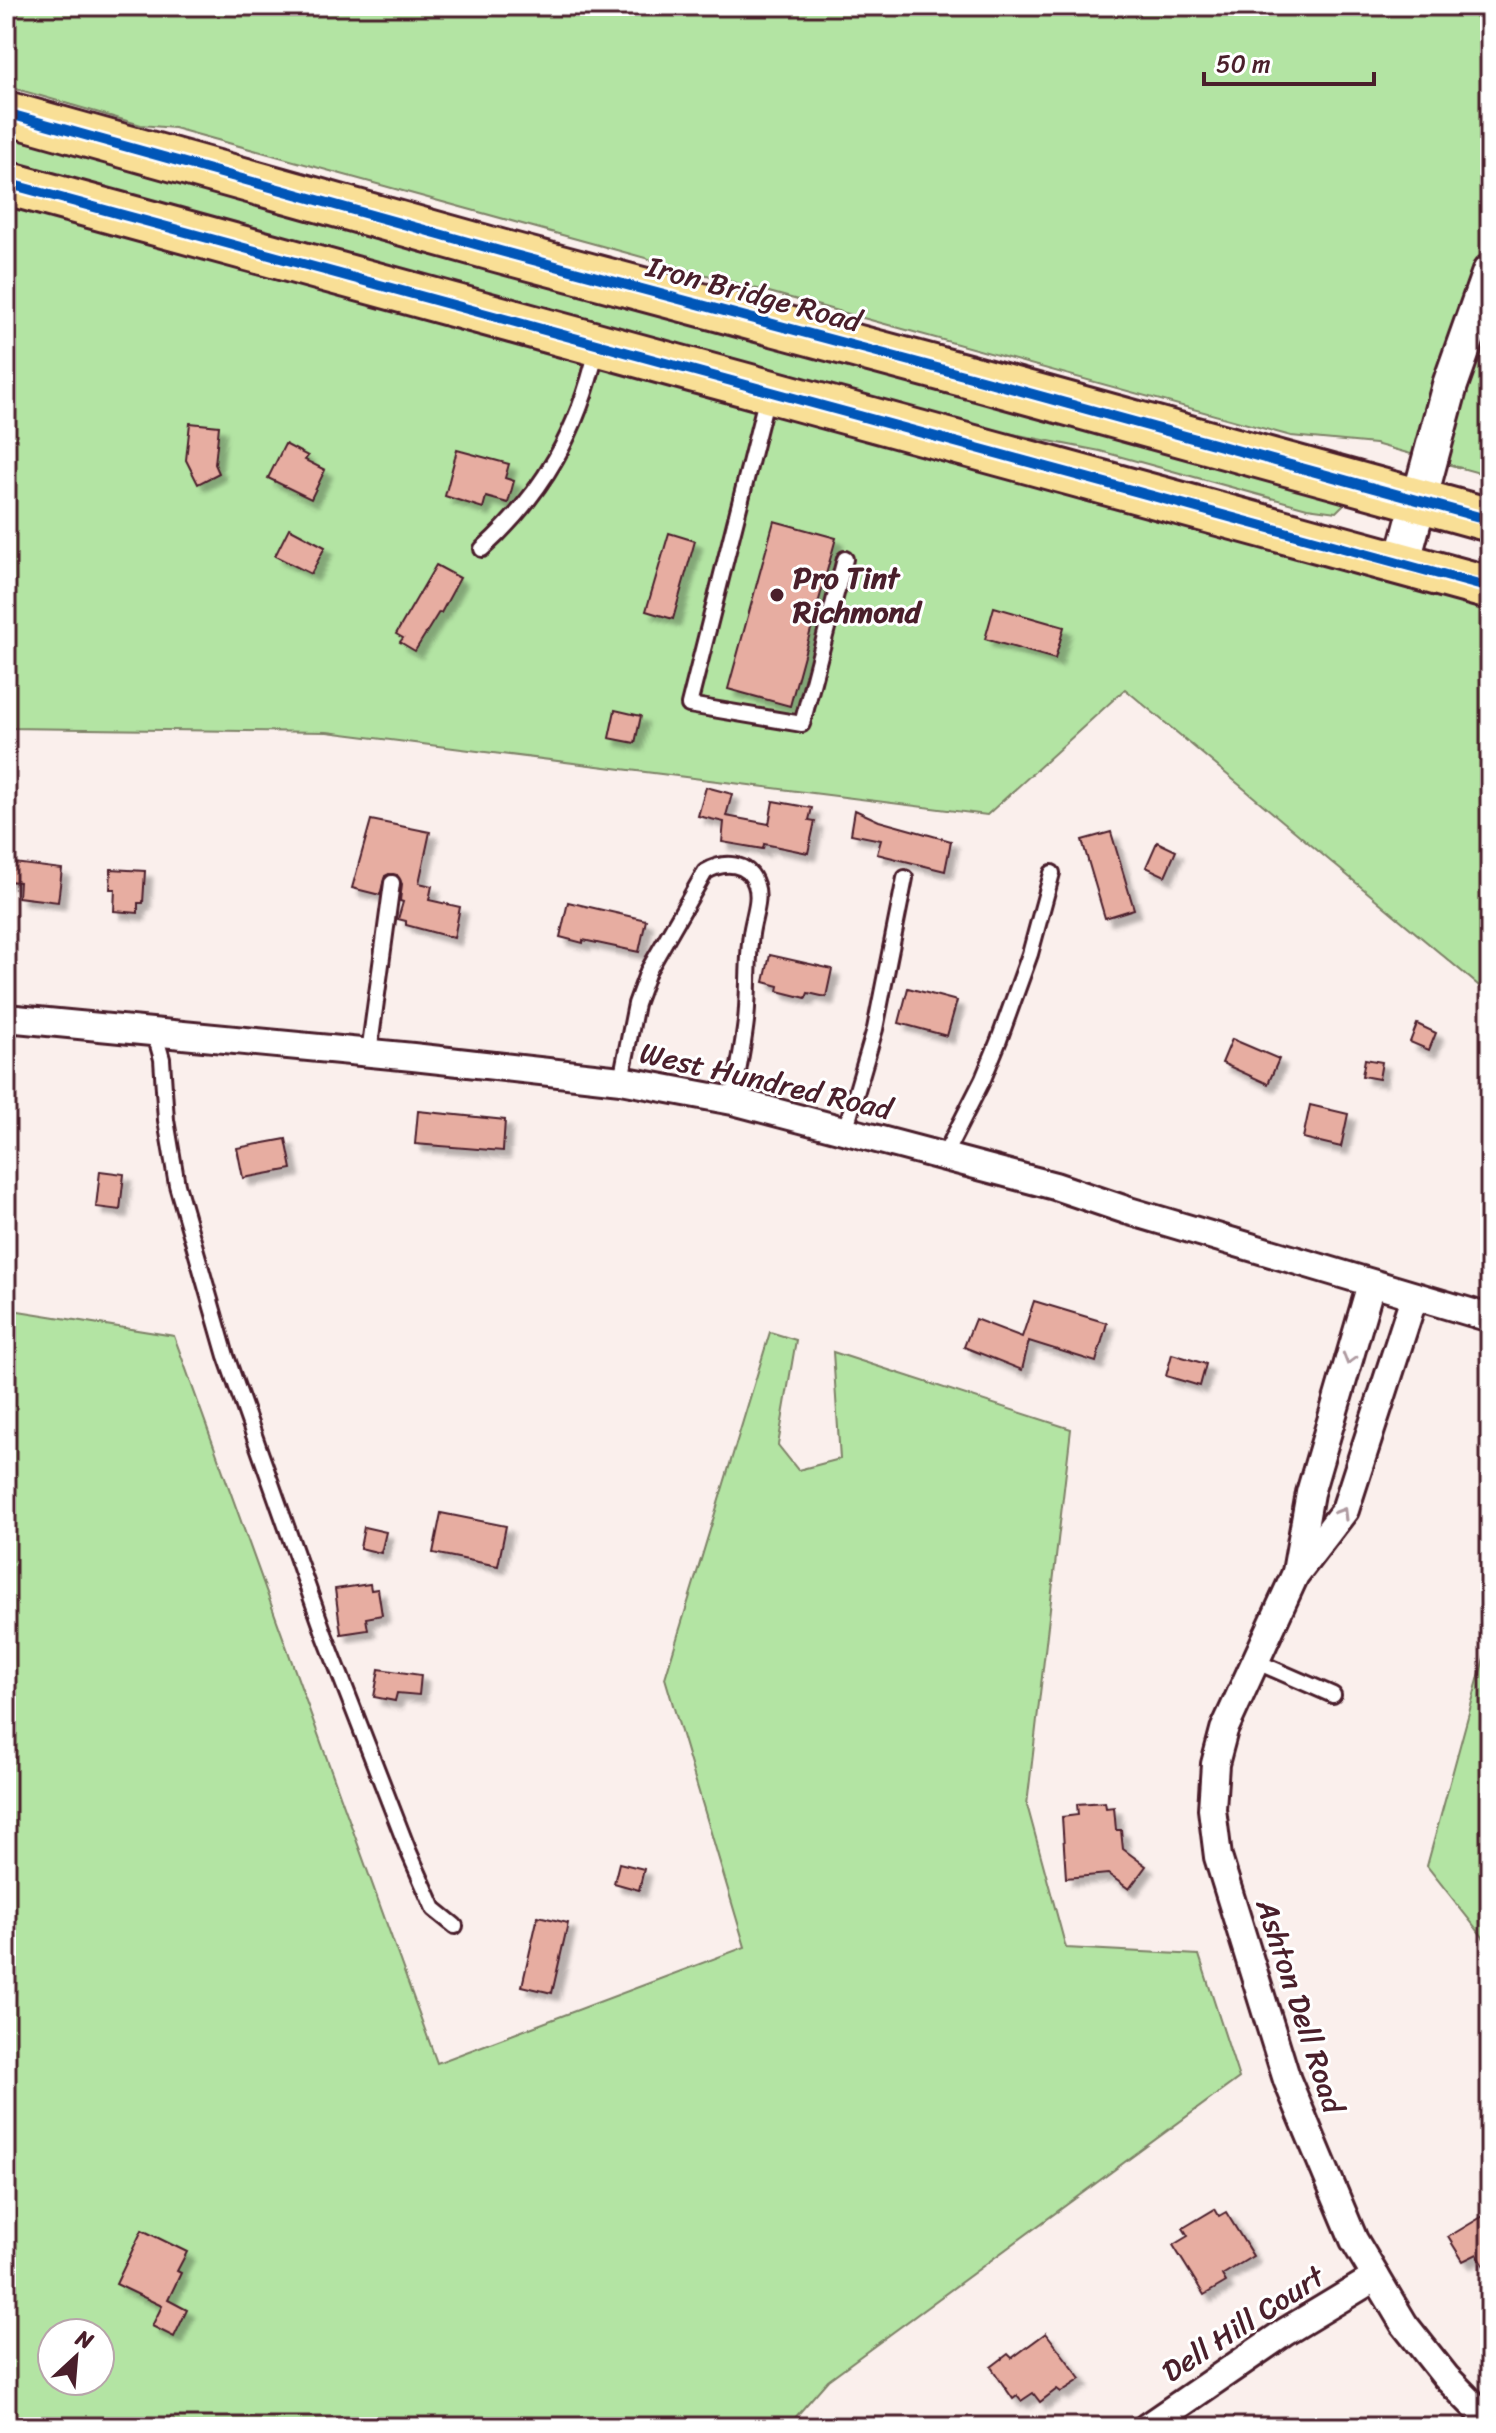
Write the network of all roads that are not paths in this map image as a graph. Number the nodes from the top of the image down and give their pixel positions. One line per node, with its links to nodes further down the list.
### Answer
1 (6, 113): 6 (main road, Iron Bridge Road)
2 (6, 183): 4 (main road)
3 (1490, 272): 6 (street)
4 (598, 346): 5 (main road); 8 (lane)
5 (768, 392): 9 (lane); 10 (main road)
6 (1418, 500): 7 (main road, Iron Bridge Road); 10 (street)
7 (1490, 520)
8 (482, 549)
9 (845, 559)
10 (1402, 564): 11 (main road)
11 (1490, 588)
12 (1052, 873): 21 (lane)
13 (905, 878): 20 (lane)
14 (392, 883): 17 (lane)
15 (6, 1018): 16 (street, West Hundred Road)
16 (151, 1034): 17 (street, West Hundred Road); 28 (lane)
17 (369, 1053): 18 (street, West Hundred Road)
18 (621, 1080): 19 (street, West Hundred Road); 19 (lane)
19 (733, 1101): 20 (street, West Hundred Road)
20 (845, 1131): 21 (street, West Hundred Road)
21 (944, 1156): 22 (street, West Hundred Road)
22 (1371, 1284): 23 (street, West Hundred Road); 25 (street, Ashton Dell Road, one-way to 25)
23 (1414, 1297): 24 (street, West Hundred Road); 25 (street, Ashton Dell Road, one-way to 23)
24 (1490, 1318)
25 (1295, 1575): 26 (street, Ashton Dell Road)
26 (1255, 1661): 27 (lane); 29 (street, Ashton Dell Road)
27 (1333, 1695)
28 (455, 1926)
29 (1376, 2277): 30 (street, Ashton Dell Road); 31 (street, Dell Hill Court)
30 (1490, 2422)
31 (1147, 2427)

